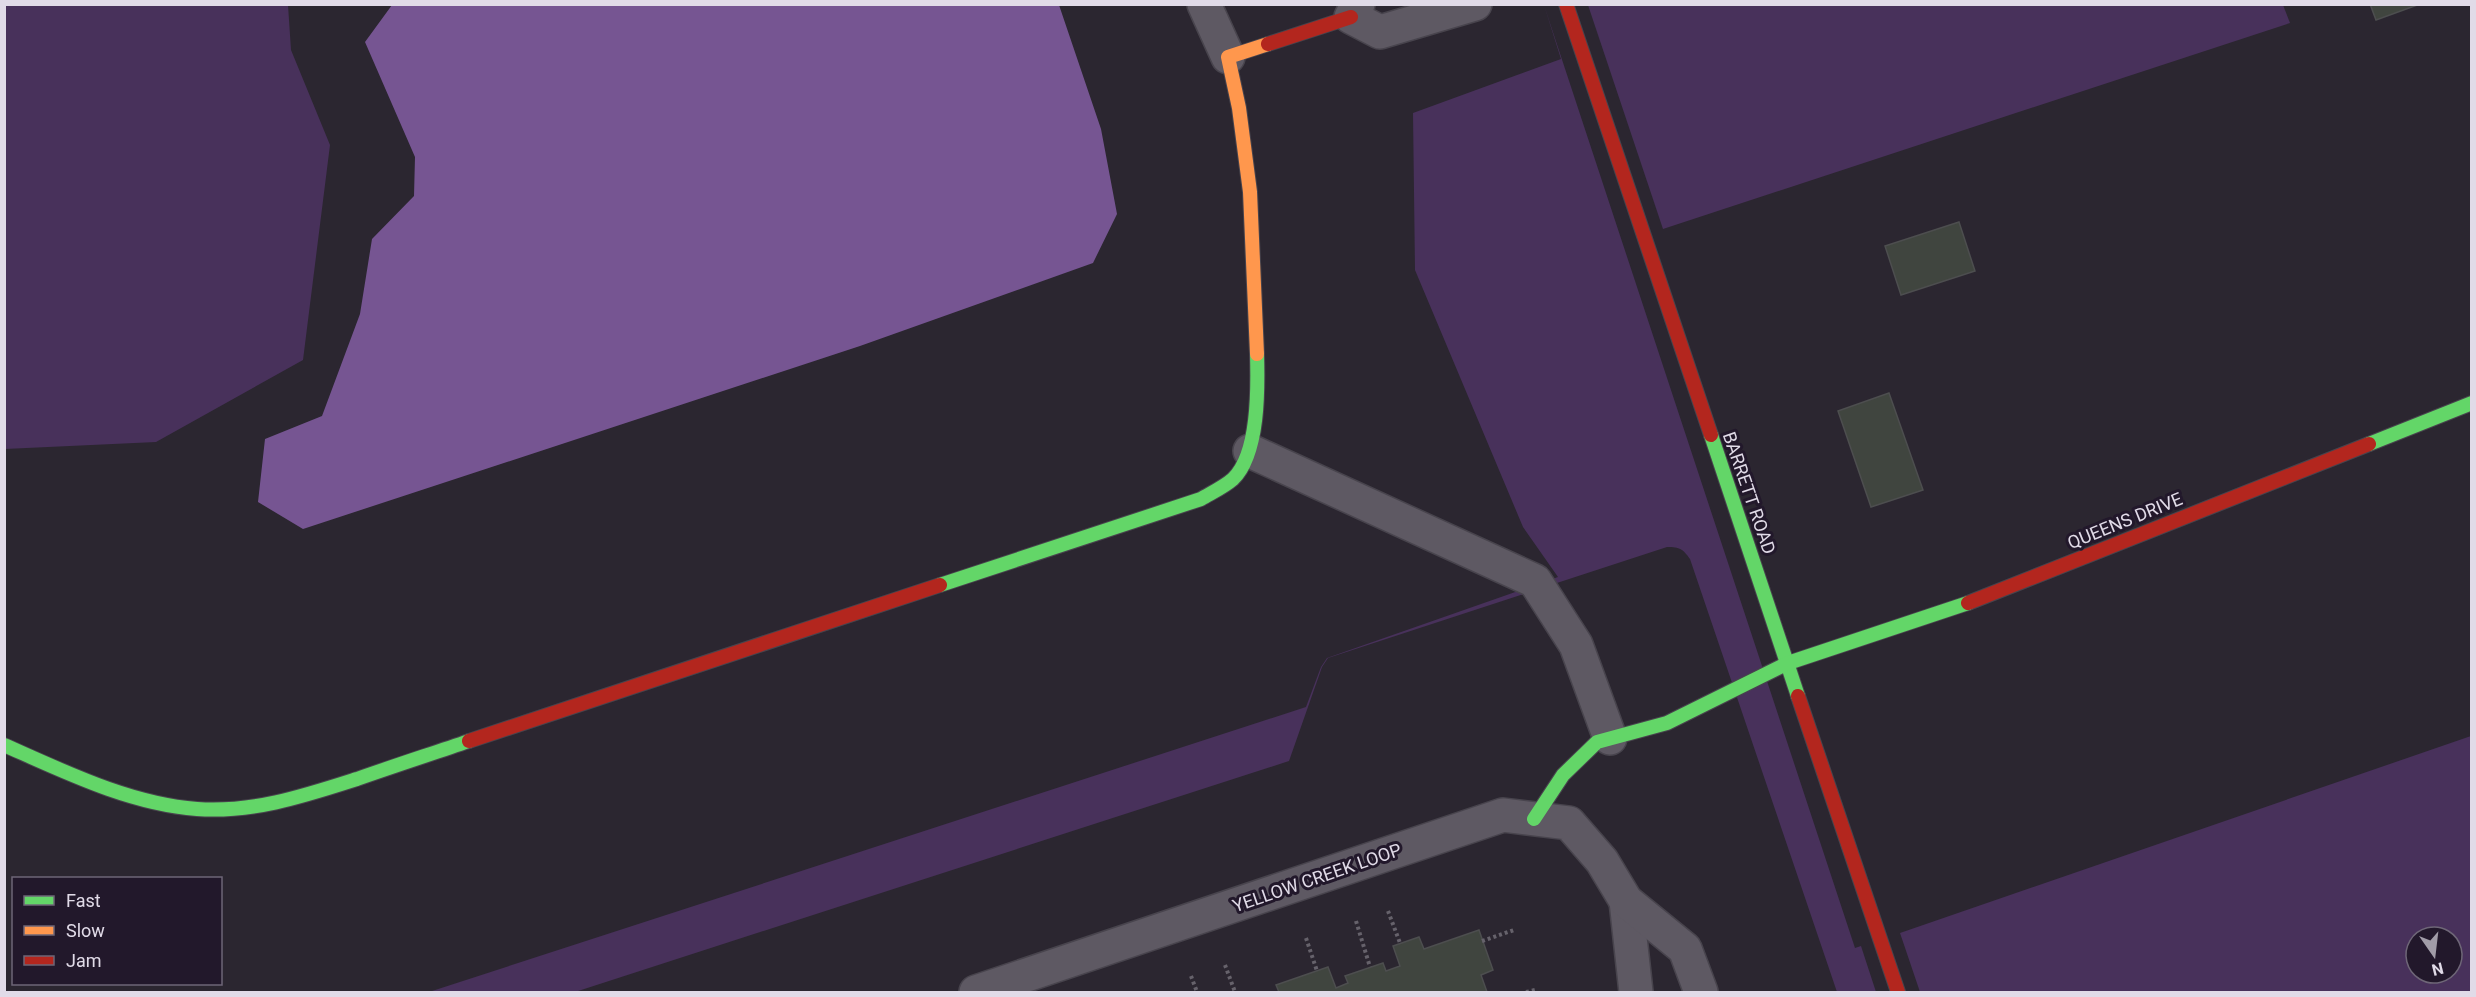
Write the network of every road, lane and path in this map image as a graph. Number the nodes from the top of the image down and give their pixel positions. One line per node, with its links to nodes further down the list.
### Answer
1 (1204, 4): 5 (street)
2 (1475, 4): 4 (street)
3 (1566, 4): 8 (street, BARRETT ROAD)
4 (1355, 11): 5 (street)
5 (1228, 57): 7 (street)
6 (2472, 403): 8 (street, QUEENS DRIVE)
7 (1250, 451): 9 (street); 10 (street)
8 (1788, 663): 9 (street, QUEENS DRIVE); 30 (street, BARRETT ROAD)
9 (1610, 738): 11 (street, QUEENS DRIVE)
10 (4, 745)
11 (1534, 819): 12 (street, YELLOW CREEK LOOP); 24 (street, YELLOW CREEK LOOP)
12 (1626, 901): 28 (street); 29 (street)
13 (1388, 910): 18 (path)
14 (1356, 921): 20 (path)
15 (1514, 930): 17 (path)
16 (1306, 939): 21 (path)
17 (1482, 941)
18 (1400, 943)
19 (1226, 965): 26 (path)
20 (1371, 967)
21 (1317, 971)
22 (1191, 976): 25 (path)
23 (1535, 990): 27 (path)
24 (976, 993)
25 (1197, 993)
26 (1235, 993)
27 (1526, 993)
28 (1636, 993)
29 (1701, 993)
30 (1898, 993)

